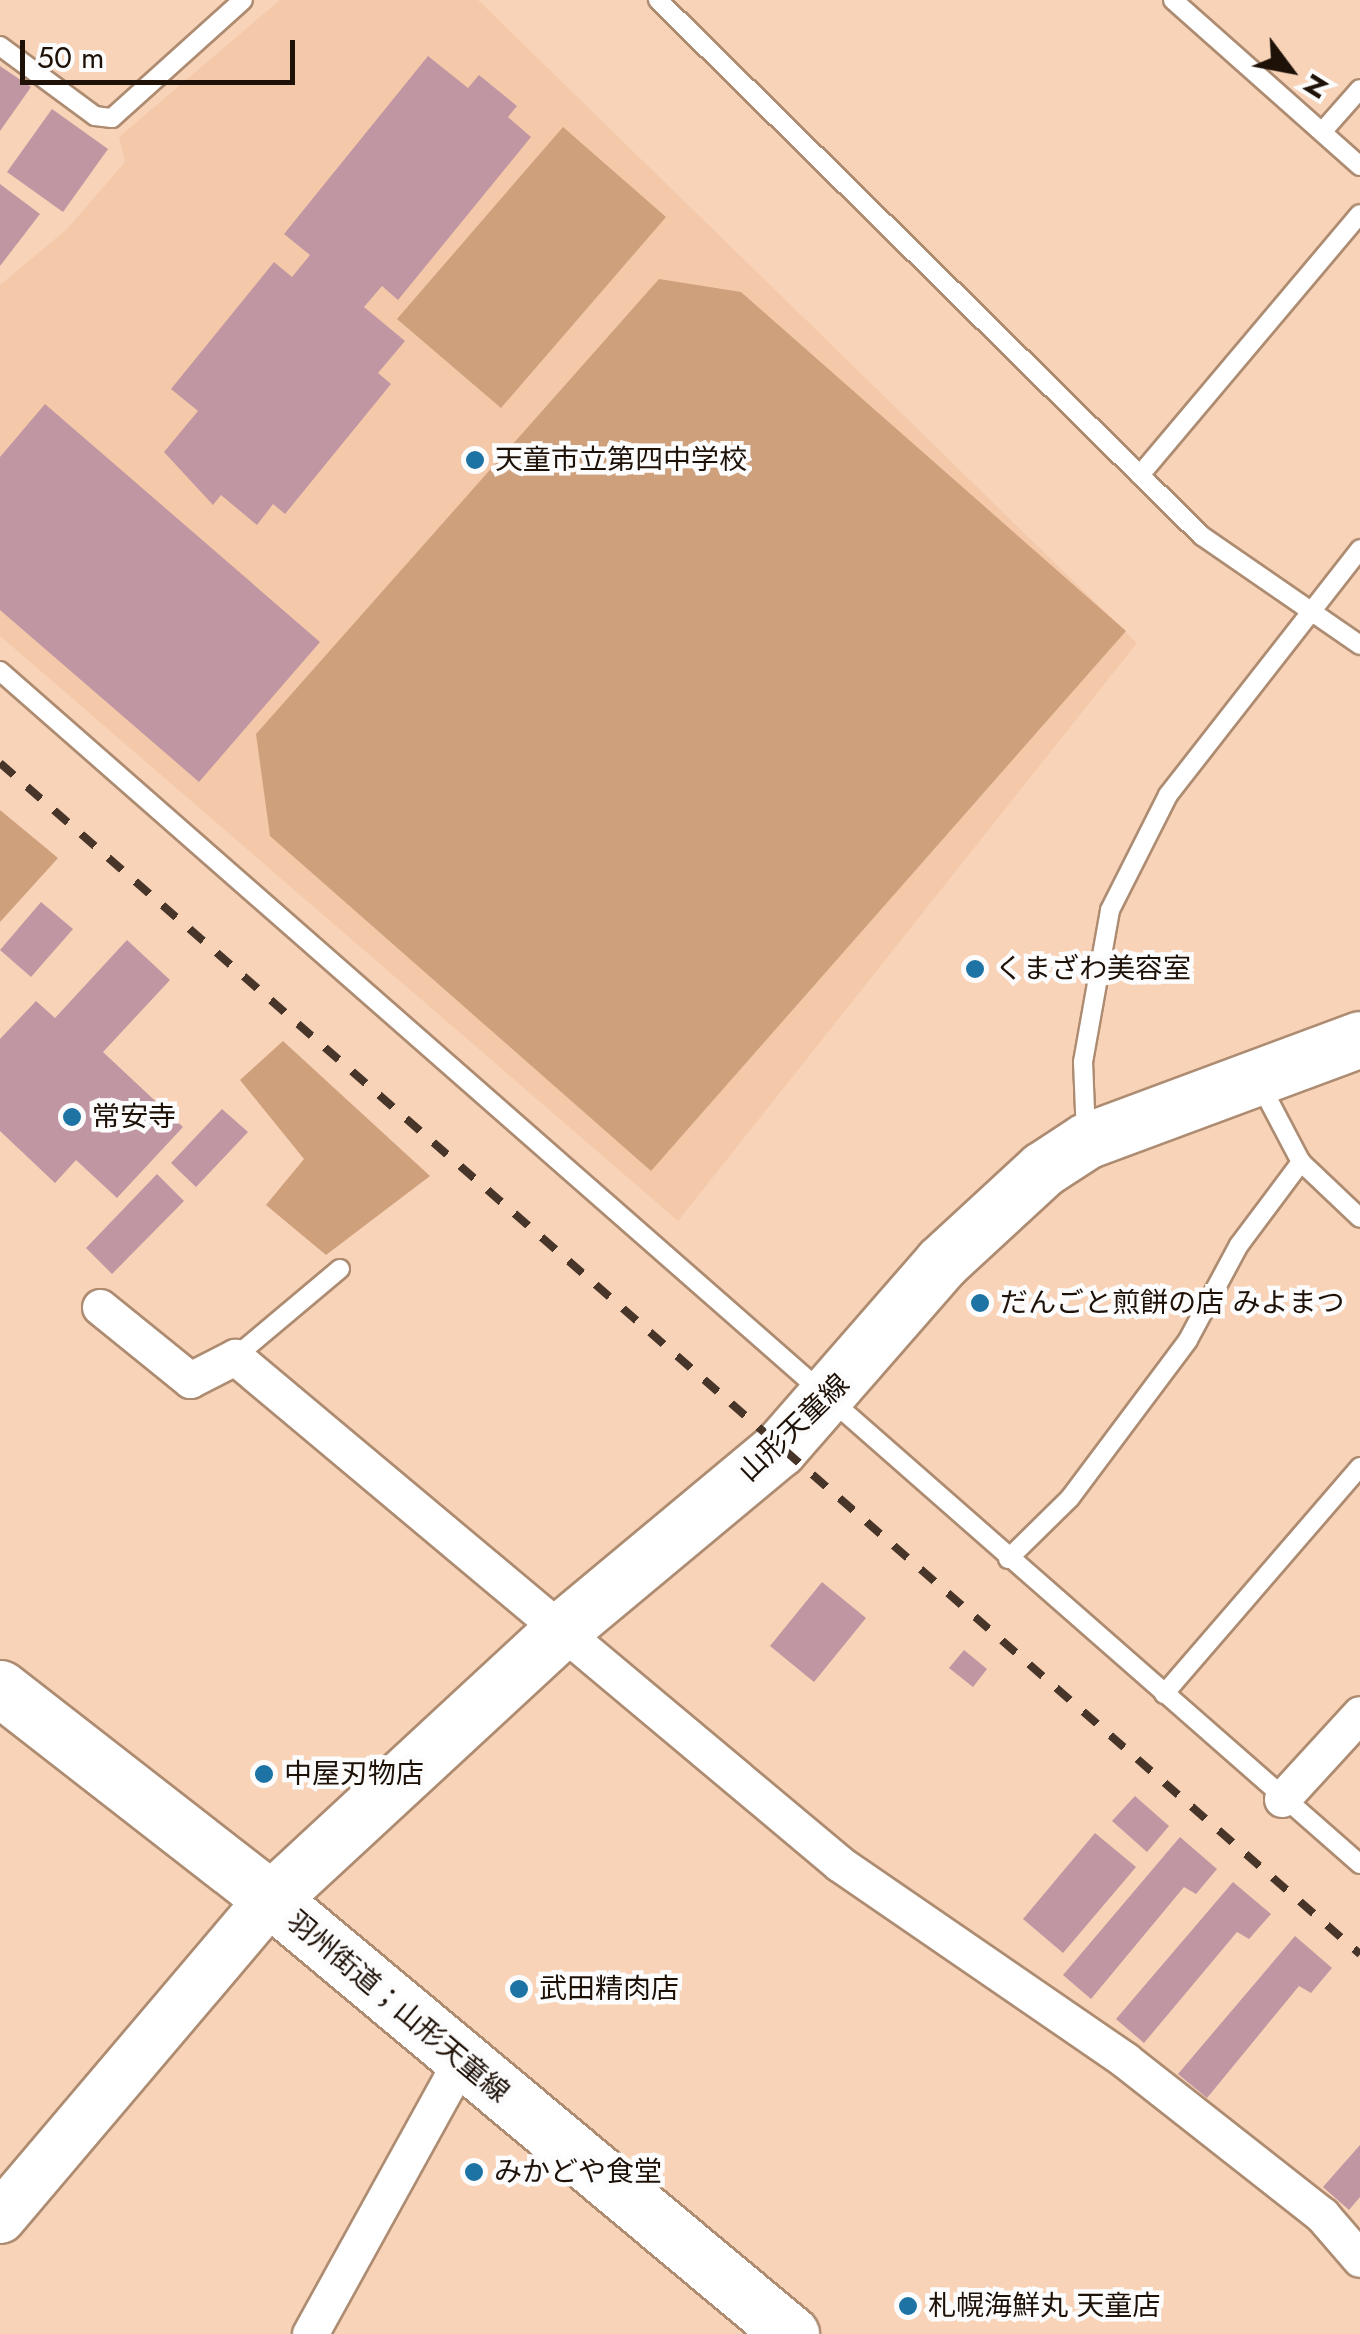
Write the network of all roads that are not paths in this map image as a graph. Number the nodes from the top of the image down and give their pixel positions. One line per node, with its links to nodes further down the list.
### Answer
1 (243, 0): 4 (lane)
2 (658, 0): 9 (lane)
3 (1173, 0): 6 (lane)
4 (0, 46)
5 (1360, 89): 6 (lane)
6 (1322, 132): 7 (lane)
7 (1360, 166)
8 (1360, 214): 9 (lane)
9 (1140, 475): 11 (lane)
10 (1360, 549): 11 (lane)
11 (1311, 611): 12 (lane); 16 (lane)
12 (1360, 645)
13 (0, 672): 22 (lane)
14 (1360, 1039): 15 (main road, 山形天童線)
15 (1257, 1078): 16 (main road, 山形天童線); 17 (lane)
16 (1086, 1141): 22 (main road, 山形天童線)
17 (1302, 1162): 18 (lane); 24 (lane)
18 (1360, 1218)
19 (340, 1269): 21 (lane)
20 (100, 1307): 21 (street)
21 (234, 1357): 25 (street)
22 (828, 1399): 24 (lane); 25 (main road, 山形天童線)
23 (1360, 1467): 27 (lane)
24 (1008, 1559): 27 (lane)
25 (560, 1632): 31 (main road, 山形天童線); 34 (street)
26 (0, 1688): 31 (main road, 羽州街道；山形天童線)
27 (1164, 1694): 29 (lane)
28 (1360, 1714): 29 (street)
29 (1282, 1798): 30 (lane)
30 (1360, 1864)
31 (271, 1899): 32 (main road, 羽州街道；山形天童線); 33 (street)
32 (461, 2060): 35 (street); 36 (main road, 羽州街道；山形天童線)
33 (0, 2218)
34 (1360, 2259)
35 (310, 2334)
36 (791, 2334)

